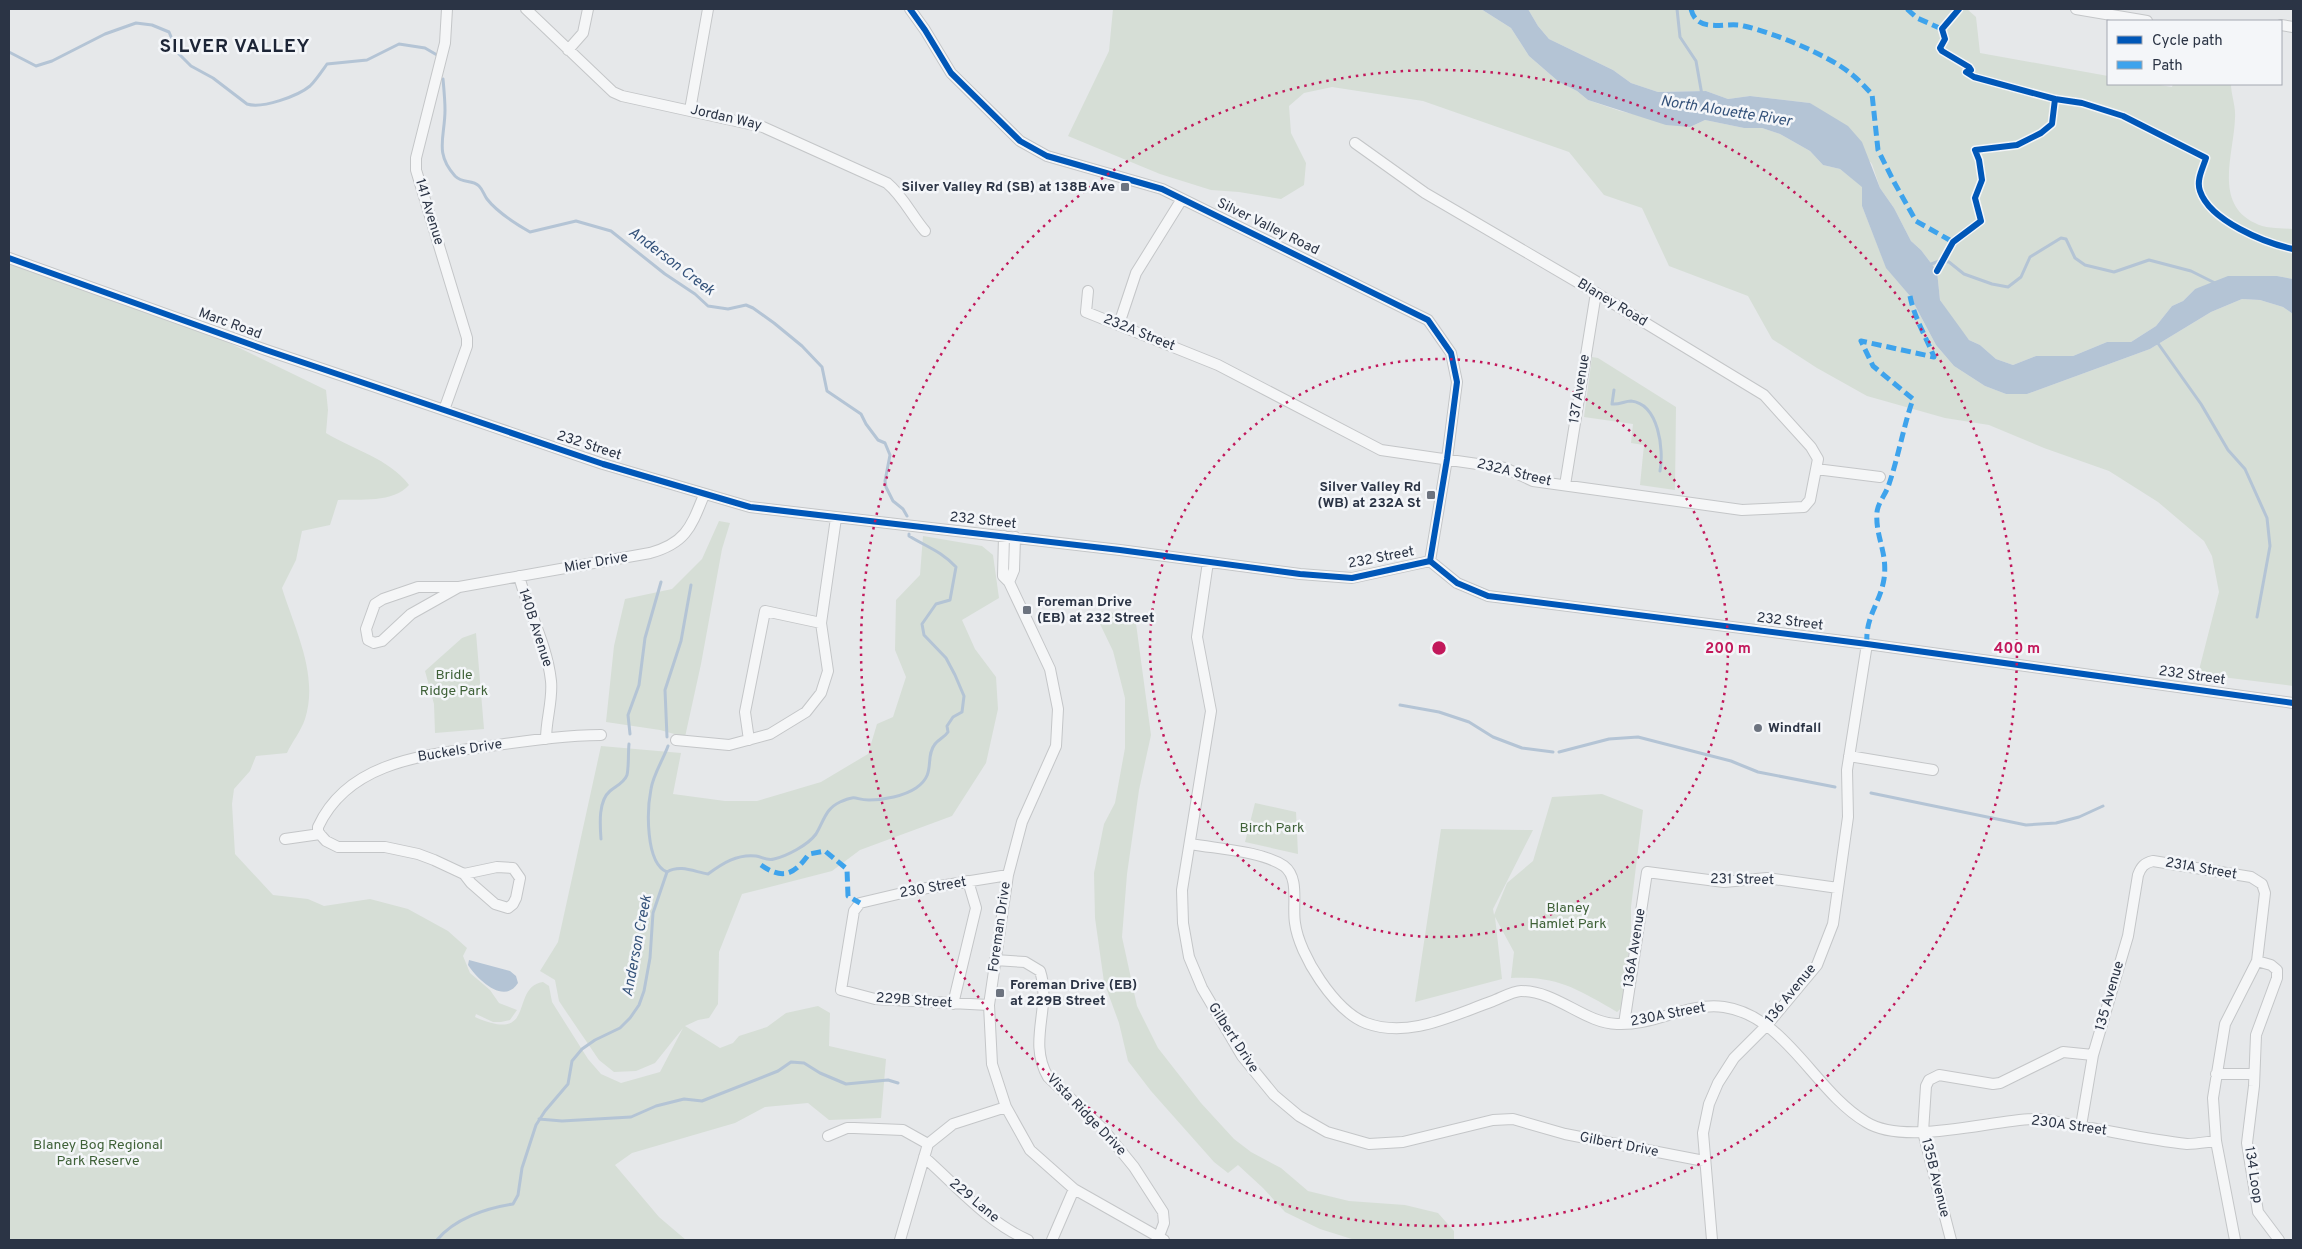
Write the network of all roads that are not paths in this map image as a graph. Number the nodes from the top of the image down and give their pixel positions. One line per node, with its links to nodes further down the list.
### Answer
1 (447, 9): 17 (street, 141 Avenue)
2 (526, 9): 8 (street, Jordan Way)
3 (588, 9): 8 (street)
4 (708, 9): 9 (street)
5 (910, 9): 11 (street, Silver Valley Road)
6 (2076, 9): 7 (street)
7 (2141, 20)
8 (568, 50): 9 (street, Jordan Way)
9 (690, 110): 12 (street, Jordan Way)
10 (1354, 143): 15 (street, Blaney Road)
11 (1182, 199): 16 (street); 18 (street, Silver Valley Road)
12 (925, 231)
13 (9, 258): 17 (street, Marc Road)
14 (1088, 291): 16 (street, 232A Street)
15 (1596, 293): 19 (street, Blaney Road); 21 (street, 137 Avenue)
16 (1119, 324): 18 (street, 232A Street)
17 (444, 410): 22 (street, 232 Street)
18 (1447, 459): 21 (street, 232A Street); 27 (street, Silver Valley Road)
19 (1816, 469): 20 (street); 23 (street, Blaney Road)
20 (1880, 478)
21 (1565, 485): 23 (street, 232A Street)
22 (704, 495): 24 (street, 232 Street); 29 (street, Mier Drive)
23 (1810, 500)
24 (836, 518): 25 (street, 232 Street); 32 (street)
25 (1004, 536): 26 (street, 232 Street); 30 (street, Foreman Drive)
26 (1015, 538): 28 (street, 232 Street); 30 (street)
27 (1430, 561): 28 (street, 232 Street); 33 (street, 232 Street)
28 (1208, 562): 43 (street, Gilbert Drive)
29 (519, 576): 31 (street, Mier Drive); 36 (street, 140B Avenue)
30 (1009, 582): 47 (street, Foreman Drive)
31 (459, 587): 31 (street, Mier Drive)
32 (821, 623): 38 (street); 38 (street)
33 (1867, 644): 34 (street, 232 Street); 39 (street, 136 Avenue)
34 (2293, 703)
35 (601, 735): 36 (street, Buckels Drive)
36 (546, 739): 41 (street, Buckels Drive)
37 (676, 740): 38 (street)
38 (750, 740)
39 (1849, 756): 40 (street); 50 (street, 136 Avenue)
40 (1933, 770)
41 (320, 834): 42 (street); 46 (street)
42 (284, 839)
43 (1191, 844): 56 (street, 230A Street); 68 (street, Gilbert Drive)
44 (2142, 867): 49 (street, 231A Street); 58 (street, 135 Avenue)
45 (1647, 872): 50 (street, 231 Street); 56 (street, 136A Avenue)
46 (464, 874): 46 (street)
47 (1008, 875): 48 (street, 230 Street); 51 (street, Foreman Drive)
48 (968, 881): 53 (street, 230 Street); 54 (street)
49 (2262, 884): 52 (street, 134 Loop)
50 (1838, 888): 57 (street, 136 Avenue)
51 (995, 960): 55 (street, Foreman Drive); 70 (street, Vista Ridge Drive)
52 (2257, 961): 59 (street, 134 Loop); 60 (street, 134 Loop)
53 (841, 990): 54 (street, 229B Street)
54 (953, 1004): 55 (street, 229B Street)
55 (989, 1005): 61 (street, Foreman Drive)
56 (1624, 1024): 57 (street, 230A Street)
57 (1767, 1025): 63 (street, 230A Street); 68 (street, 136 Avenue)
58 (2093, 1055): 62 (street, 135 Avenue); 63 (street, 135B Avenue)
59 (2216, 1074): 60 (street); 65 (street, 134 Loop)
60 (2253, 1074): 77 (street, 134 Loop)
61 (1006, 1107): 66 (street); 69 (street, Foreman Drive)
62 (2081, 1126): 63 (street, 230A Street); 65 (street, 230A Street)
63 (1923, 1132): 75 (street, 135B Avenue)
64 (828, 1136): 66 (street)
65 (2216, 1140): 76 (street, 134 Loop)
66 (928, 1144): 67 (street)
67 (924, 1157): 71 (street); 72 (street, 229 Lane)
68 (1704, 1161): 74 (street, 136 Avenue)
69 (1074, 1189): 70 (street, Foreman Drive); 73 (street)
70 (1161, 1238)
71 (900, 1240)
72 (1028, 1240)
73 (1052, 1240)
74 (1712, 1240)
75 (1951, 1240)
76 (2235, 1240)
77 (2279, 1240)

